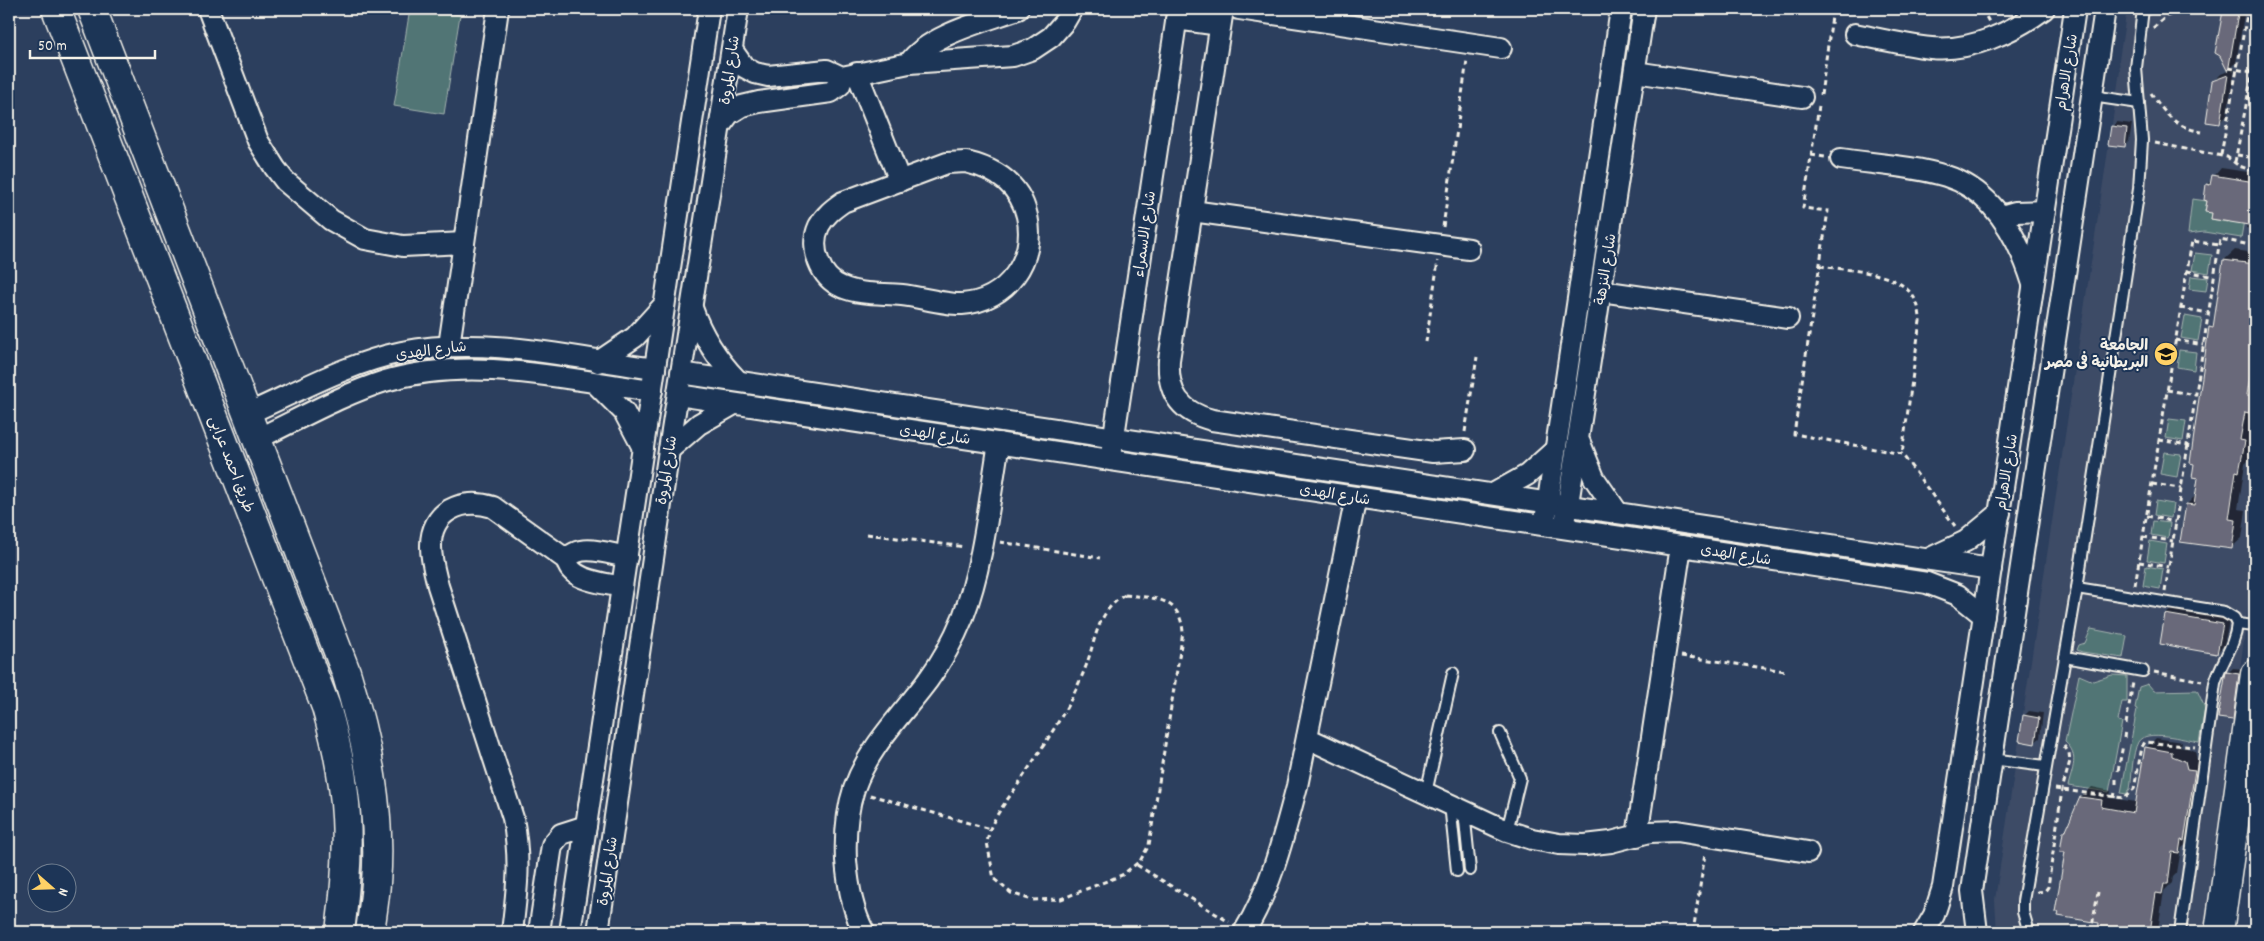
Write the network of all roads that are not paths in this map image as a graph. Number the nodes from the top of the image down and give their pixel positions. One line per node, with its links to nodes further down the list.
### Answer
1 (56, 9): 36 (street, طريق احمد عرابى)
2 (92, 9): 32 (street)
3 (208, 9): 37 (street)
4 (498, 9): 37 (street)
5 (709, 9): 41 (street, شارع المروة)
6 (738, 9): 20 (street, شارع المروة)
7 (1018, 9): 21 (street)
8 (1072, 9): 21 (street)
9 (1239, 9): 19 (street)
10 (1621, 9): 60 (street, شارع النزهة)
11 (1644, 9): 22 (street, شارع النزهة)
12 (2044, 9): 18 (street)
13 (2075, 9): 29 (street, شارع الاهرام)
14 (2105, 9): 24 (street, شارع الاهرام)
15 (2142, 9): 26 (lane)
16 (1177, 14): 17 (street); 54 (street, شارع الاسمراء)
17 (1221, 17): 33 (street)
18 (1855, 34)
19 (1501, 48)
20 (732, 50): 23 (street); 27 (street, شارع المروة)
21 (909, 64): 23 (street)
22 (1634, 72): 25 (street); 40 (street, شارع النزهة)
23 (850, 75): 27 (street); 31 (street)
24 (2092, 96): 26 (lane); 30 (street, شارع الاهرام)
25 (1802, 97)
26 (2138, 98): 79 (lane)
27 (720, 126): 42 (street, شارع المروة)
28 (1841, 159): 35 (street)
29 (2052, 162): 30 (street); 34 (street, شارع الاهرام)
30 (2082, 166): 89 (street, شارع الاهرام)
31 (900, 181): 31 (street)
32 (169, 210): 36 (street); 53 (street)
33 (1192, 211): 38 (street); 61 (street)
34 (2045, 211): 35 (street); 39 (street, شارع الاهرام)
35 (2001, 216): 39 (street)
36 (138, 222): 72 (street, طريق احمد عرابى)
37 (464, 242): 44 (street)
38 (1469, 249)
39 (2034, 289): 68 (street, شارع الاهرام)
40 (1601, 290): 43 (street); 56 (street, شارع النزهة)
41 (664, 305): 45 (street); 46 (street, شارع المروة)
42 (692, 306): 47 (street, شارع المروة); 48 (street)
43 (1788, 318)
44 (449, 346): 45 (street, شارع الهدى); 53 (street, شارع الهدى)
45 (598, 362): 46 (street, شارع الهدى)
46 (655, 369): 50 (street, شارع المروة)
47 (682, 373): 48 (street, شارع الهدى); 51 (street, شارع المروة)
48 (737, 380): 54 (street, شارع الهدى)
49 (595, 383): 50 (street, شارع الهدى); 55 (street, شارع الهدى); 58 (street)
50 (652, 391): 58 (street, شارع المروة)
51 (678, 395): 52 (street, شارع الهدى); 59 (street, شارع المروة)
52 (734, 404): 57 (street, شارع الهدى); 59 (street)
53 (247, 414): 55 (street)
54 (1114, 437): 62 (street, شارع الاسمراء); 63 (street, شارع الهدى)
55 (257, 439): 70 (street)
56 (1579, 439): 66 (street, شارع النزهة); 67 (street)
57 (999, 443): 62 (street, شارع الهدى); 109 (street)
58 (643, 448): 74 (street, شارع المروة)
59 (669, 450): 108 (street, شارع المروة)
60 (1555, 450): 63 (street); 65 (street, شارع النزهة)
61 (1459, 451)
62 (1111, 460): 64 (street, شارع الهدى)
63 (1494, 494): 65 (street, شارع الهدى)
64 (1356, 497): 69 (street, شارع الهدى); 88 (street)
65 (1547, 502): 66 (street, شارع الهدى); 69 (street, شارع النزهة)
66 (1568, 505): 67 (street, شارع الهدى); 71 (street, شارع النزهة)
67 (1618, 513): 75 (street, شارع الهدى)
68 (2000, 513): 75 (street); 77 (street, شارع الاهرام)
69 (1544, 525): 71 (street, شارع الهدى)
70 (290, 527): 72 (street); 104 (street)
71 (1565, 529): 73 (street, شارع الهدى)
72 (261, 539): 103 (street, طريق احمد عرابى)
73 (1681, 546): 80 (street, شارع الهدى); 96 (street)
74 (627, 557): 76 (street); 78 (street, شارع المروة)
75 (1927, 559): 77 (street, شارع الهدى)
76 (567, 560): 78 (street); 105 (street)
77 (1991, 569): 80 (street, شارع الاهرام)
78 (622, 587): 94 (street, شارع المروة)
79 (2076, 588): 81 (lane); 83 (lane)
80 (1984, 616): 100 (street, شارع الاهرام)
81 (2237, 624): 82 (lane); 113 (lane)
82 (2255, 626)
83 (2064, 657): 85 (lane); 90 (lane)
84 (1453, 673): 91 (lane)
85 (2146, 673)
86 (2255, 674): 114 (street)
87 (1500, 733): 95 (lane)
88 (1308, 738): 91 (street); 102 (street)
89 (1992, 759): 90 (lane); 101 (street, شارع الاهرام)
90 (2045, 766): 112 (lane)
91 (1426, 793): 93 (street)
92 (2255, 799): 115 (street)
93 (1457, 808): 95 (street); 98 (lane); 99 (lane)
94 (586, 826): 106 (street); 107 (street, شارع المروة)
95 (1507, 831): 96 (street)
96 (1637, 836): 97 (street)
97 (1808, 852)
98 (1470, 870)
99 (1457, 871)
100 (1943, 887): 101 (street); 110 (street, شارع الاهرام)
101 (1972, 891): 111 (street, شارع الاهرام)
102 (1250, 929)
103 (340, 932)
104 (370, 932)
105 (512, 932)
106 (538, 932)
107 (570, 932)
108 (598, 932)
109 (864, 932)
110 (1924, 932)
111 (1977, 932)
112 (2029, 932)
113 (2180, 932)
114 (2219, 932)
115 (2237, 932)

